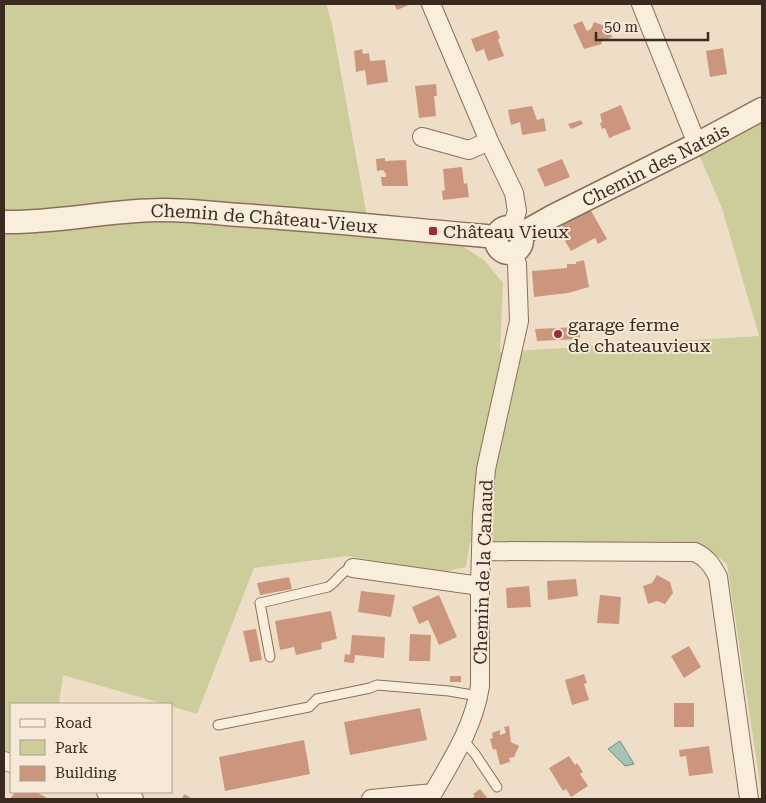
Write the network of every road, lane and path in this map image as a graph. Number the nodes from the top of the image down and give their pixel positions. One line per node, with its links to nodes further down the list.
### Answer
1 (431, 4): 5 (street)
2 (641, 4): 6 (street)
3 (762, 109): 6 (street, Chemin des Natais)
4 (422, 137): 5 (street)
5 (489, 141): 7 (street)
6 (697, 144): 8 (street, Chemin des Natais)
7 (516, 198): 8 (street); 12 (street, Chemin de la Canaud)
8 (544, 221): 12 (street, Chemin des Natais)
9 (4, 222): 10 (street, Chemin de Château-Vieux)
10 (32, 223): 11 (street, Chemin de Château-Vieux); 12 (street, Chemin de Château-Vieux)
11 (4, 233)
12 (511, 238): 13 (street, Chemin de la Canaud)
13 (482, 551): 15 (street, Chemin de la Canaud); 25 (street)
14 (353, 568): 15 (street); 16 (lane)
15 (480, 586): 17 (street, Chemin de la Canaud)
16 (270, 657)
17 (478, 696): 18 (lane); 19 (street, Chemin de la Canaud)
18 (218, 726)
19 (464, 741): 20 (lane); 22 (street, Chemin de la Canaud)
20 (497, 788)
21 (110, 793): 23 (street)
22 (435, 796): 24 (street, Chemin de la Canaud)
23 (134, 799)
24 (371, 799)
25 (750, 799)

